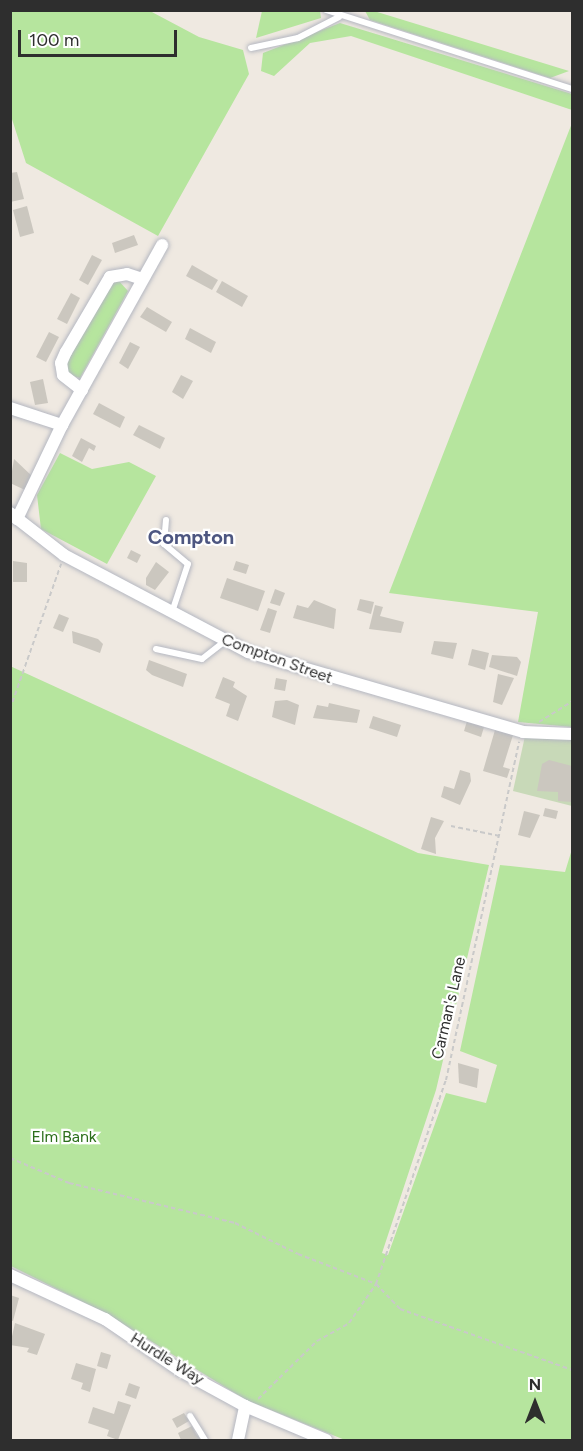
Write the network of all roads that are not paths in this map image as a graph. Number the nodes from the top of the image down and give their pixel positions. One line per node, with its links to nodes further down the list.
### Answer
1 (326, 10): 2 (lane)
2 (339, 17): 3 (lane); 4 (lane)
3 (251, 48)
4 (573, 89)
5 (162, 245): 6 (street)
6 (142, 279): 7 (street); 7 (street)
7 (82, 390): 9 (street)
8 (10, 408): 9 (street)
9 (62, 425): 10 (street)
10 (14, 516): 12 (street, Compton Street)
11 (166, 520): 12 (lane)
12 (171, 615): 13 (street, Compton Street)
13 (225, 641): 14 (lane); 15 (street, Compton Street)
14 (156, 649)
15 (573, 734)
16 (10, 1275): 17 (street, Hurdle Way)
17 (250, 1408): 20 (street); 21 (street, Hurdle Way)
18 (190, 1416): 19 (lane)
19 (204, 1440)
20 (238, 1440)
21 (326, 1440)

